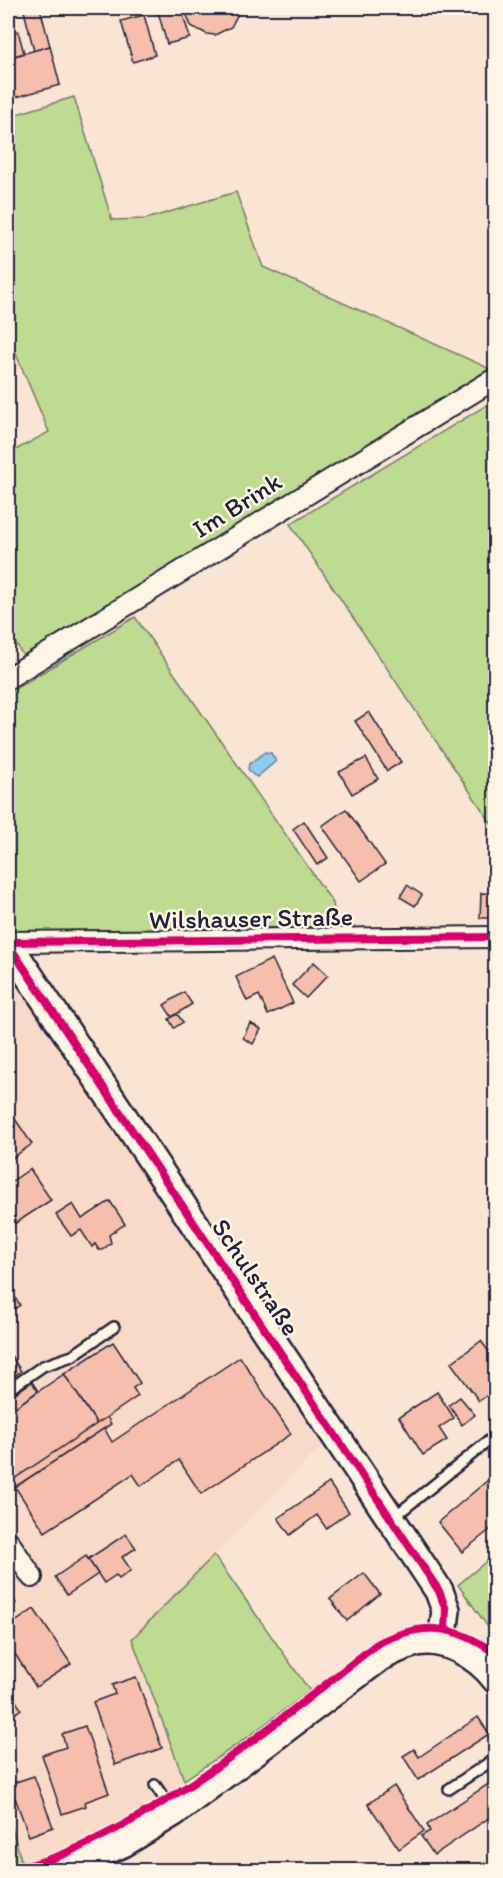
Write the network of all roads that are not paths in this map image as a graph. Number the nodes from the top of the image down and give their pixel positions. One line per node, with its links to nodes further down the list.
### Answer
1 (495, 378): 2 (street, Im Brink)
2 (8, 678)
3 (495, 937): 4 (street, Wilshauser Straße)
4 (8, 943): 8 (street, Schulstraße)
5 (114, 1327): 6 (lane)
6 (8, 1390)
7 (495, 1435): 8 (lane)
8 (393, 1519): 11 (street, Schulstraße)
9 (8, 1541): 10 (street)
10 (32, 1577)
11 (442, 1643): 12 (street); 16 (street)
12 (495, 1679)
13 (495, 1758): 15 (lane)
14 (155, 1785): 16 (lane)
15 (449, 1789)
16 (174, 1812): 17 (street)
17 (62, 1870)

